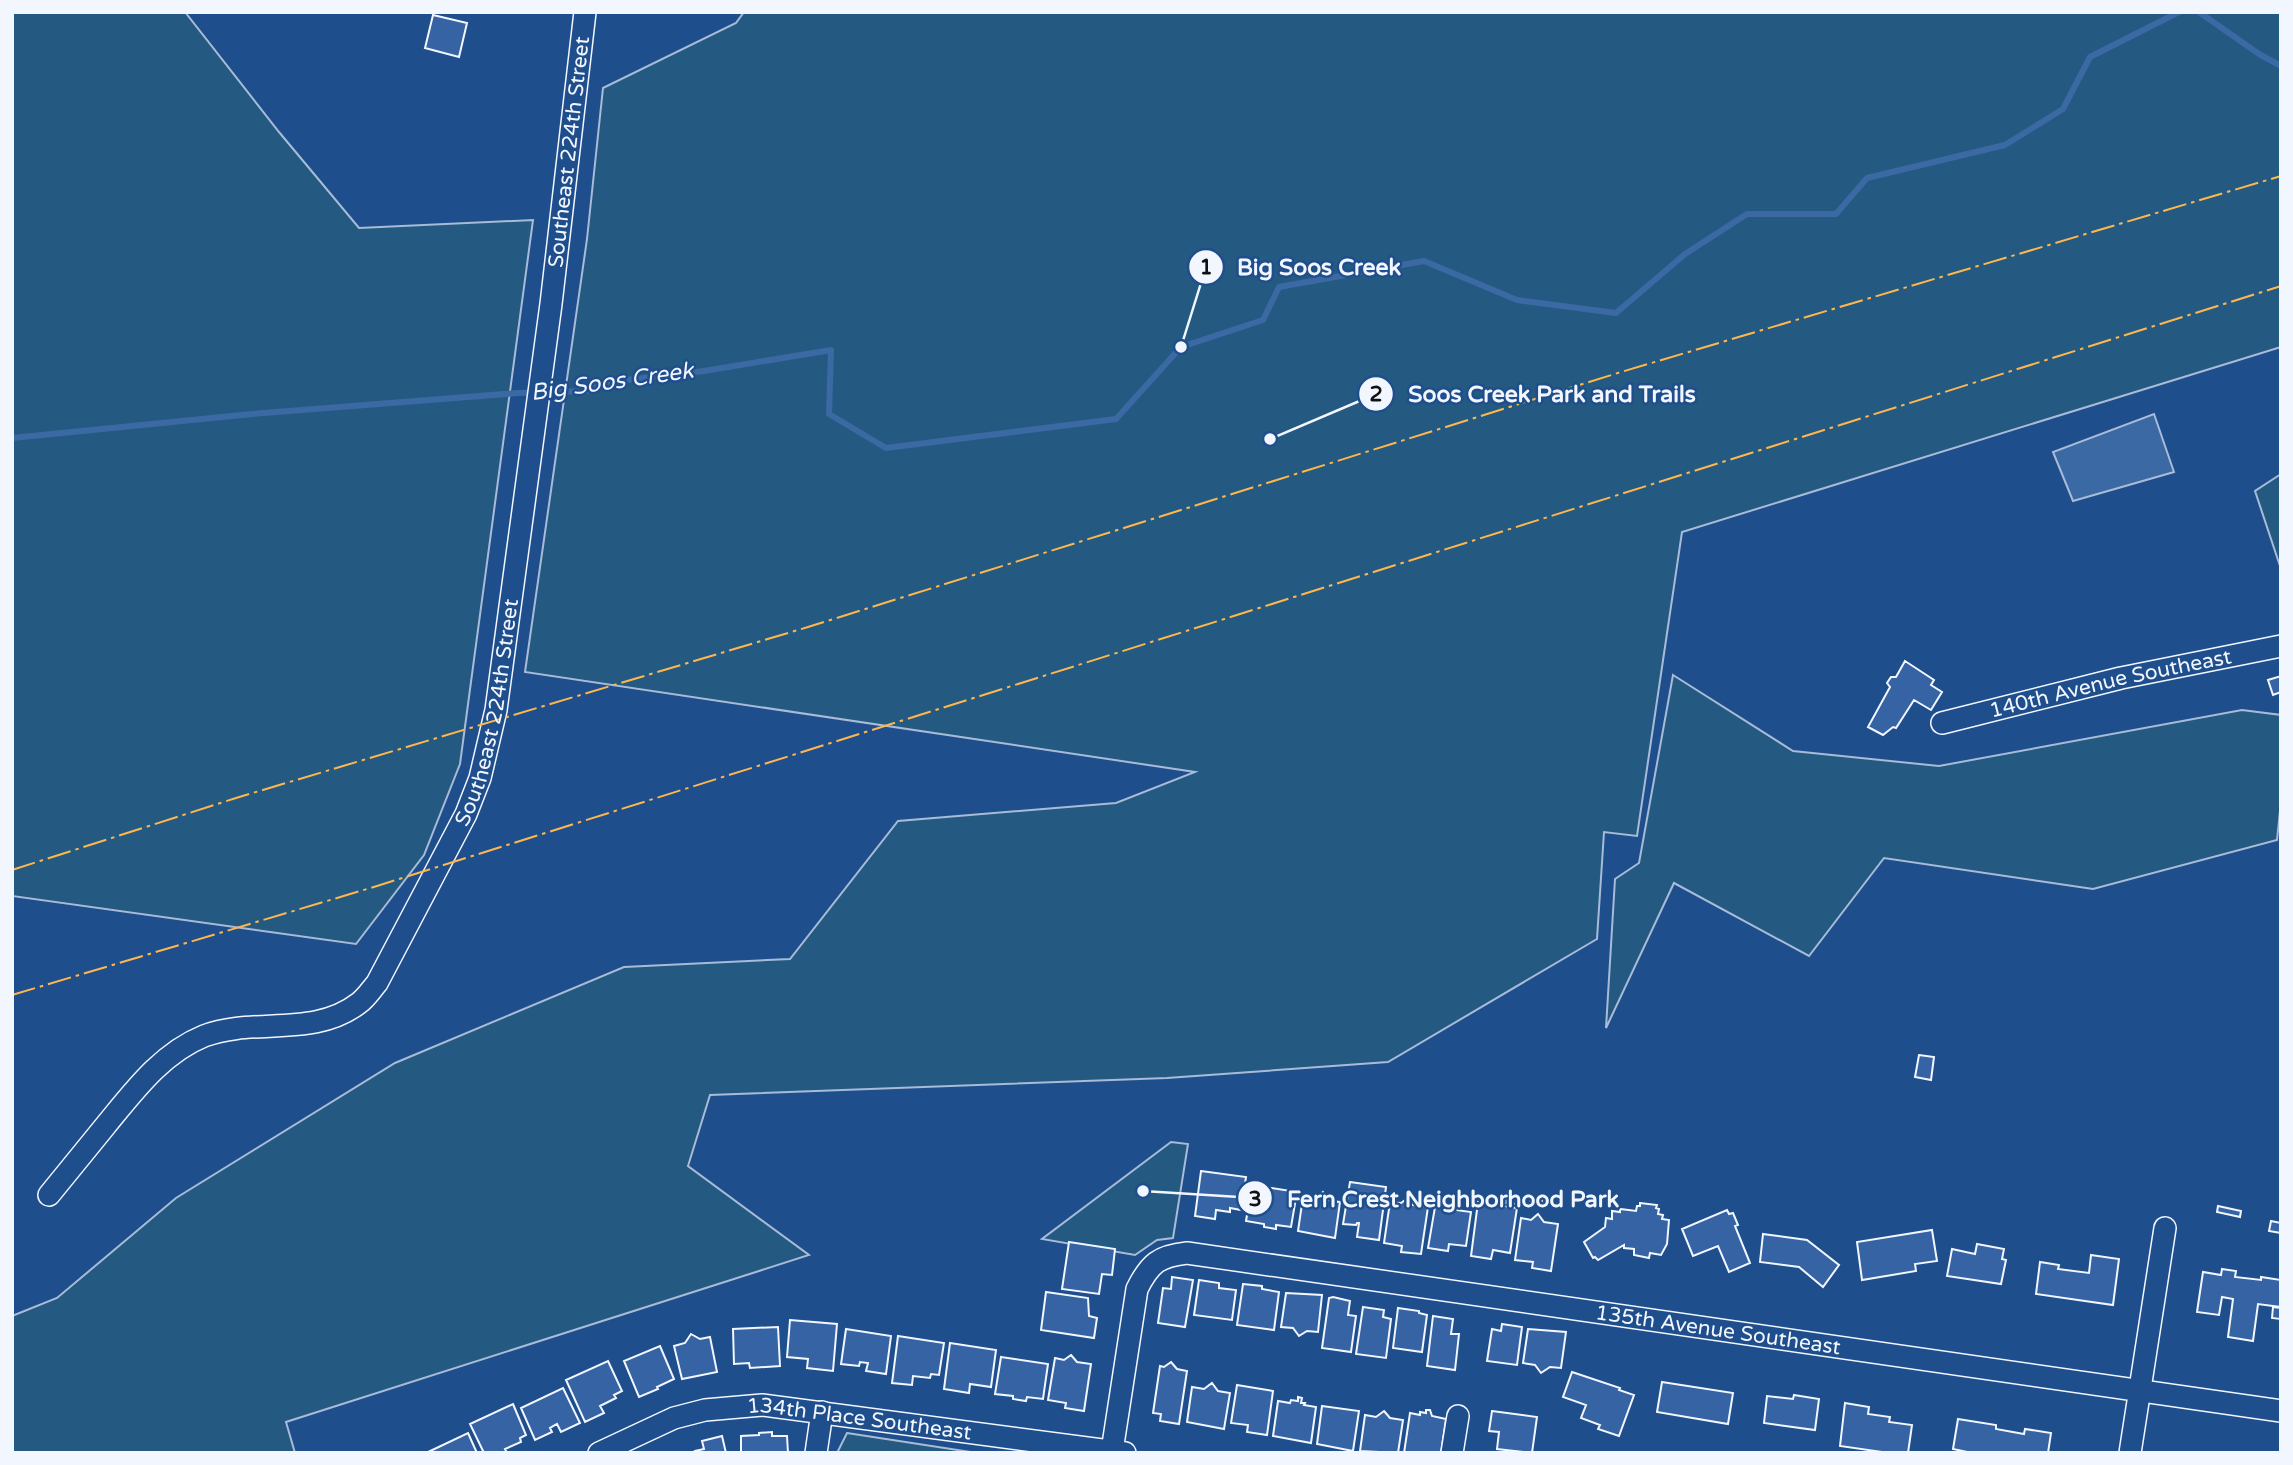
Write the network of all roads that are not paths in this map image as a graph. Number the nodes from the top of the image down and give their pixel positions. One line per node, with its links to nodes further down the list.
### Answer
1 (585, 12): 4 (street, Southeast 224th Street)
2 (2281, 646): 3 (street, 140th Avenue Southeast)
3 (1942, 723)
4 (48, 1195)
5 (2165, 1228): 6 (street)
6 (2139, 1390): 7 (street, 135th Avenue Southeast); 10 (street, 135th Avenue Southeast); 14 (street)
7 (2281, 1410)
8 (822, 1412): 10 (street, 134th Place Southeast); 11 (street, 134th Place Southeast); 12 (street)
9 (1458, 1416): 13 (street)
10 (1119, 1452)
11 (599, 1453)
12 (816, 1453)
13 (1452, 1453)
14 (2130, 1453)

